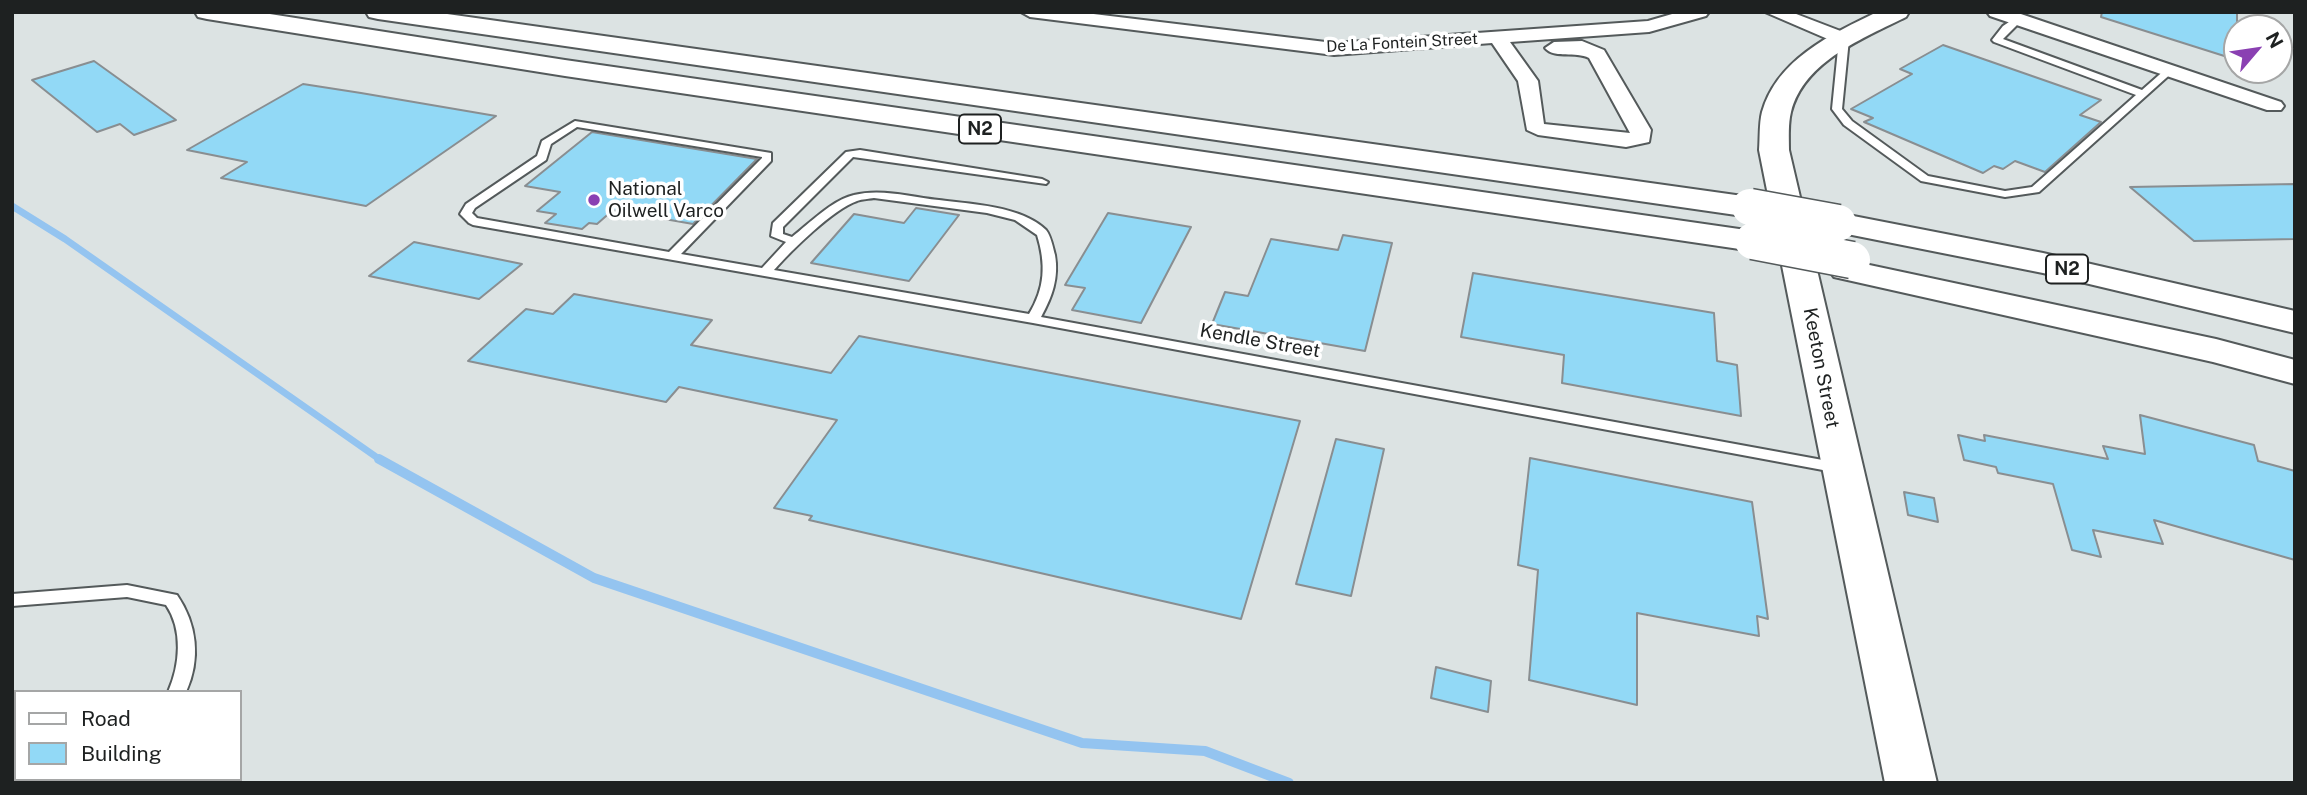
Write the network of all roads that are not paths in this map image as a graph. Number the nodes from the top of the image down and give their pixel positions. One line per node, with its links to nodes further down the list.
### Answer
1 (207, 12): 20 (main road, N2)
2 (378, 12): 17 (main road, N2, bridge)
3 (1030, 12): 8 (street, De La Fontein Street)
4 (1700, 12): 9 (street, De La Fontein Street)
5 (1774, 12): 11 (street)
6 (1898, 12): 11 (main road, Keeton Street)
7 (1996, 12): 10 (street)
8 (1131, 19): 12 (street, De La Fontein Street)
9 (1642, 19): 12 (street, De La Fontein Street)
10 (2018, 19): 13 (street); 14 (lane)
11 (1844, 38): 14 (lane); 27 (main road, Keeton Street)
12 (1503, 45): 12 (street)
13 (2170, 70): 14 (lane); 15 (street)
14 (2144, 94)
15 (2274, 106)
16 (1042, 182): 18 (lane)
17 (1882, 232): 22 (main road); 24 (main road, N2)
18 (794, 242): 21 (lane); 23 (lane)
19 (672, 256): 19 (lane, Kendle Street); 21 (lane, Kendle Street)
20 (1849, 265): 25 (main road, N2); 26 (main road)
21 (765, 272): 23 (lane, Kendle Street)
22 (2295, 303)
23 (1033, 319): 27 (lane, Kendle Street)
24 (2295, 322)
25 (2295, 358)
26 (2295, 372)
27 (1840, 468): 30 (main road, Keeton Street)
28 (12, 600): 29 (lane)
29 (178, 690)
30 (1911, 783)

